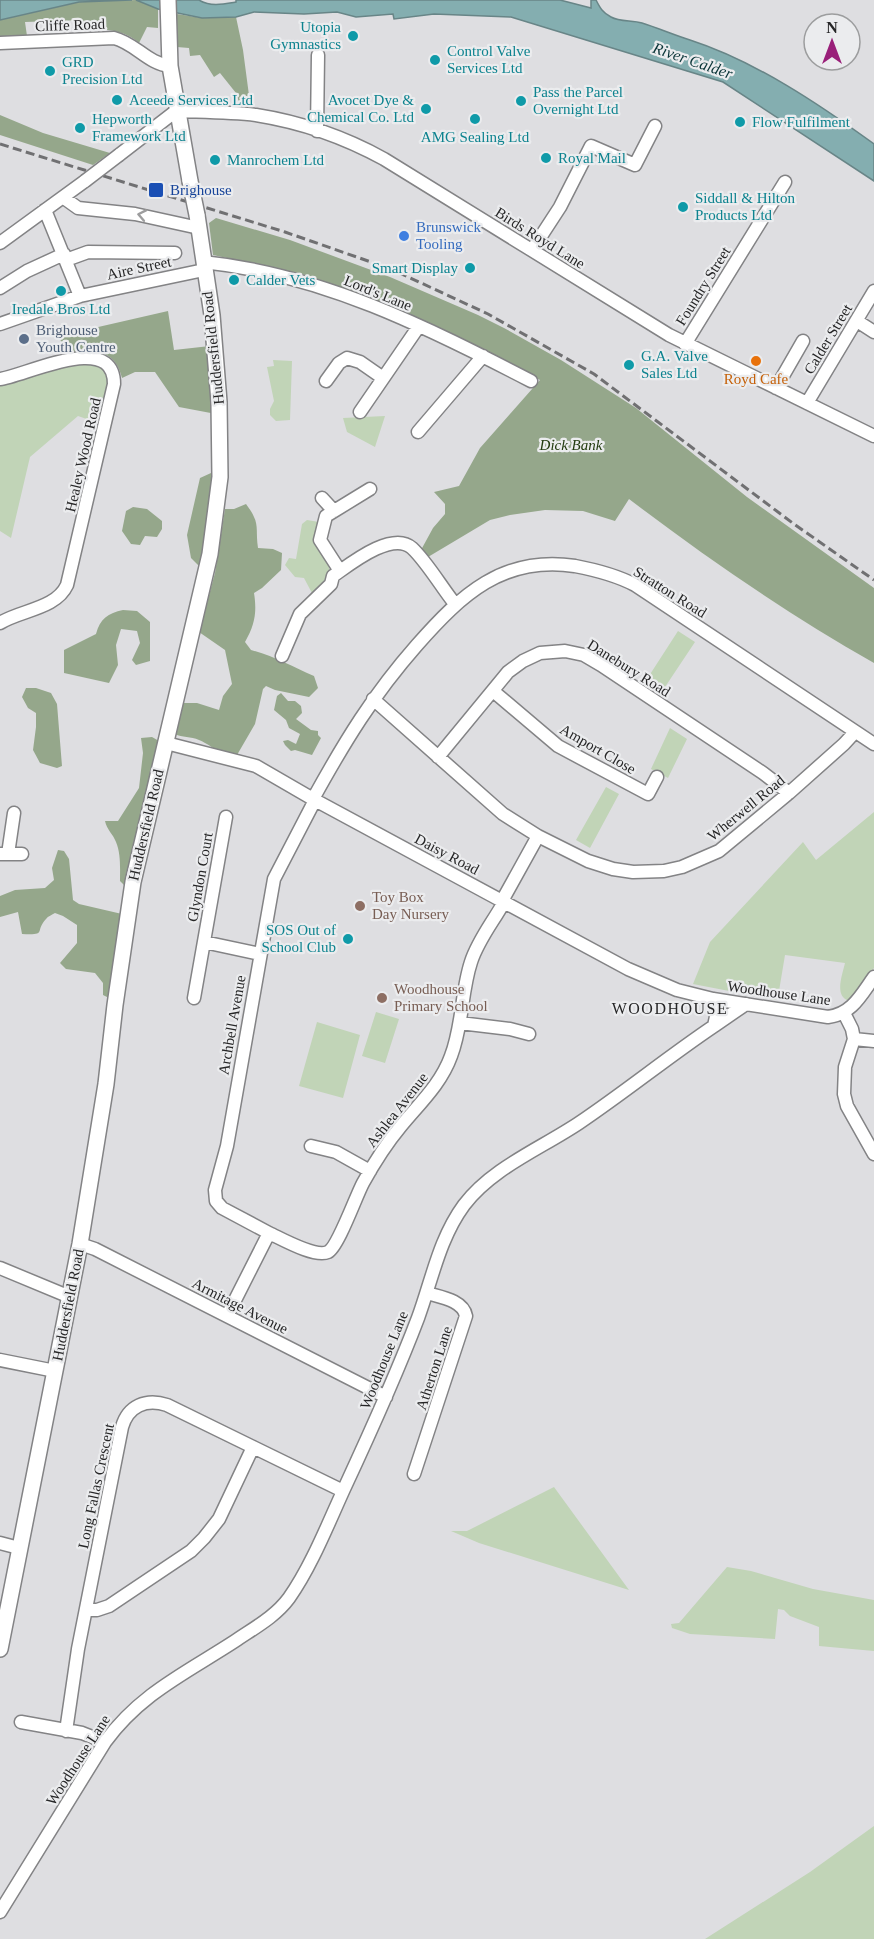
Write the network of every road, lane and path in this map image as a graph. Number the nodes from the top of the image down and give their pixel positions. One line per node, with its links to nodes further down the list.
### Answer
1 (168, 0): 4 (main road, Huddersfield Road)
2 (0, 43): 4 (street, Cliffe Road)
3 (318, 55): 7 (street)
4 (170, 66): 5 (main road, Huddersfield Road)
5 (176, 111): 7 (street, Birds Royd Lane); 9 (street, bridge); 11 (main road, Huddersfield Road, bridge)
6 (656, 126): 13 (street)
7 (317, 131): 13 (street, Birds Royd Lane)
8 (785, 182): 25 (street, Foundry Street)
9 (64, 198): 10 (street); 11 (street, one-way to 9)
10 (45, 210): 12 (street); 15 (street)
11 (198, 222): 16 (main road, Huddersfield Road)
12 (0, 243)
13 (531, 250): 25 (street, Birds Royd Lane)
14 (175, 253): 15 (street)
15 (65, 257): 17 (street); 19 (street)
16 (204, 266): 19 (street, Aire Street); 22 (street, Lord's Lane); 46 (main road, Huddersfield Road)
17 (0, 288)
18 (873, 294): 20 (street, Calder Street)
19 (80, 296): 21 (street)
20 (857, 321): 23 (street); 32 (street, Calder Street)
21 (0, 323)
22 (419, 326): 26 (street, Lord's Lane); 27 (street)
23 (874, 332)
24 (803, 341): 31 (street)
25 (685, 344): 31 (street, Birds Royd Lane)
26 (483, 356): 30 (street, Lord's Lane); 34 (street)
27 (383, 378): 29 (street); 33 (street)
28 (0, 379): 41 (street, Healey Wood Road)
29 (326, 381)
30 (531, 381)
31 (776, 388): 32 (street, Birds Royd Lane)
32 (807, 403): 35 (street, Birds Royd Lane)
33 (360, 412)
34 (418, 432)
35 (874, 436)
36 (370, 489): 38 (street)
37 (322, 498): 38 (street)
38 (334, 511): 39 (street)
39 (340, 571): 40 (street); 42 (street)
40 (455, 604): 44 (street, Stratton Road); 45 (street, Stratton Road)
41 (0, 623)
42 (282, 656)
43 (493, 691): 48 (street, Danebury Road); 49 (street, Amport Close); 50 (street, Danebury Road)
44 (373, 699): 48 (street, Wherwell Road); 51 (street, Stratton Road)
45 (855, 732): 47 (street, Stratton Road); 50 (street, Wherwell Road)
46 (166, 743): 51 (street, Daisy Road); 74 (main road, Huddersfield Road)
47 (874, 744)
48 (438, 757): 54 (street, Wherwell Road)
49 (657, 777)
50 (789, 793): 54 (street, Wherwell Road)
51 (314, 800): 57 (street, Daisy Road); 59 (street, Archbell Avenue)
52 (14, 813): 55 (street)
53 (225, 817): 58 (street, Glyndon Court)
54 (538, 836): 57 (street)
55 (4, 854): 56 (street)
56 (22, 854)
57 (503, 902): 62 (street, Daisy Road); 65 (street, Ashlea Avenue)
58 (204, 942): 59 (street, Glyndon Court); 61 (street, Glyndon Court)
59 (260, 954): 73 (street, Archbell Avenue)
60 (874, 977): 64 (street, Woodhouse Lane)
61 (194, 998)
62 (713, 999): 63 (street, Woodhouse Lane); 66 (street, Woodhouse Lane)
63 (746, 1004): 64 (street, Woodhouse Lane); 66 (street)
64 (844, 1013): 68 (street)
65 (460, 1023): 67 (street); 72 (street, Ashlea Avenue)
66 (714, 1026): 76 (street, Woodhouse Lane)
67 (530, 1034)
68 (854, 1039): 69 (street); 71 (street)
69 (874, 1041)
70 (310, 1146): 72 (street)
71 (874, 1154)
72 (370, 1171): 73 (street, Ashlea Avenue)
73 (268, 1233): 78 (street)
74 (80, 1244): 77 (main road, Huddersfield Road); 78 (street, Armitage Avenue)
75 (0, 1268): 77 (street)
76 (427, 1293): 81 (street, Woodhouse Lane); 83 (street, Atherton Lane)
77 (70, 1297): 80 (main road, Huddersfield Road)
78 (227, 1316): 81 (street, Armitage Avenue)
79 (0, 1360): 80 (street)
80 (55, 1371): 86 (main road, Huddersfield Road)
81 (386, 1397): 84 (street, Woodhouse Lane)
82 (253, 1447): 84 (street, Long Fallas Crescent); 87 (street); 87 (street, Long Fallas Crescent)
83 (414, 1474)
84 (343, 1491): 91 (street, Woodhouse Lane)
85 (0, 1543): 86 (street)
86 (19, 1548): 88 (main road, Huddersfield Road)
87 (86, 1610): 90 (street, Long Fallas Crescent)
88 (0, 1649)
89 (21, 1722): 90 (street)
90 (66, 1731): 91 (street)
91 (105, 1742): 92 (street, Woodhouse Lane)
92 (0, 1912)

